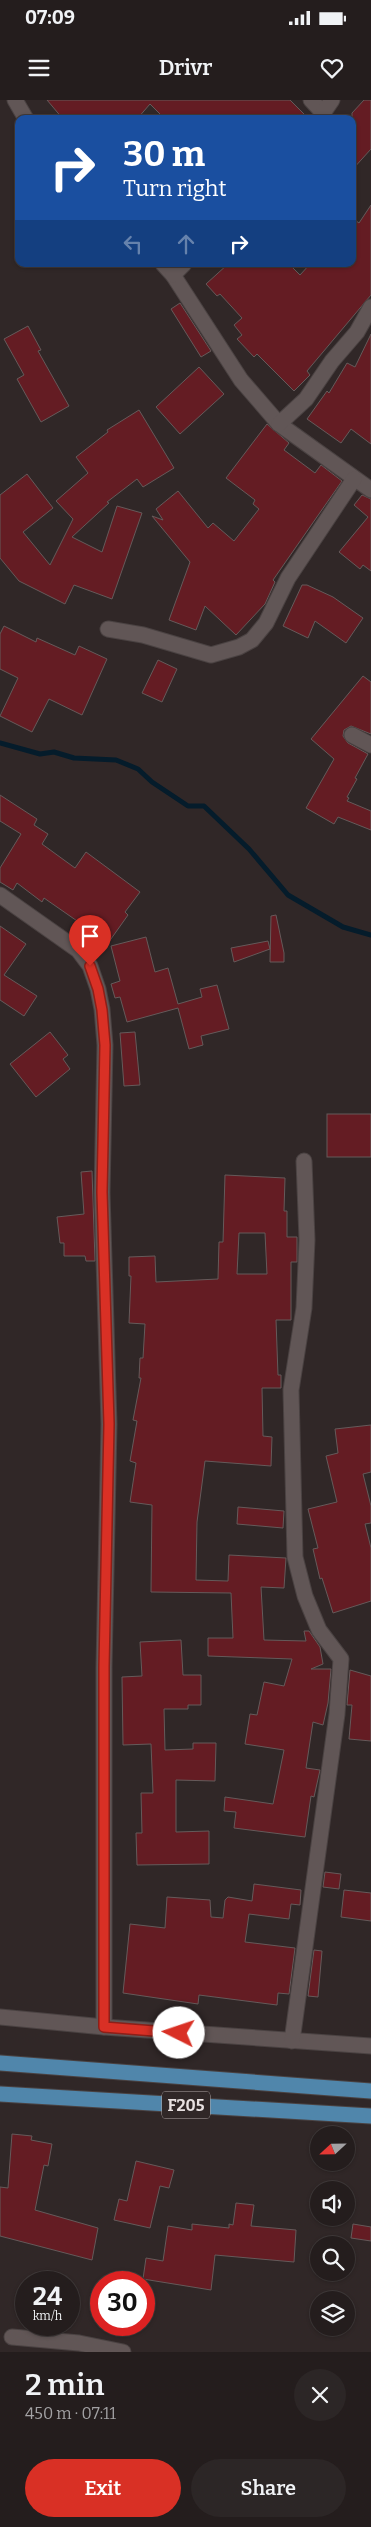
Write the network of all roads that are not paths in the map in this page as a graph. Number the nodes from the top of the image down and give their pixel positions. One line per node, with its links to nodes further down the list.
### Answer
1 (15, 100): 4 (street)
2 (311, 100): 5 (street)
3 (332, 100): 6 (street)
4 (24, 115)
5 (321, 115)
6 (323, 115)
7 (168, 269): 9 (street)
8 (371, 307): 9 (street)
9 (279, 424): 10 (street)
10 (354, 479): 11 (street); 12 (street)
11 (371, 490)
12 (108, 629)
13 (352, 735): 14 (street)
14 (371, 745)
15 (0, 895): 18 (street)
16 (304, 1161): 19 (street)
17 (0, 2017): 18 (street)
18 (104, 2027): 19 (street)
19 (292, 2041): 20 (street)
20 (371, 2046)
21 (0, 2063): 22 (main road, F205)
22 (371, 2091)
23 (0, 2094): 24 (main road, F205)
24 (371, 2116)
25 (12, 2337): 26 (street)
26 (123, 2352)

